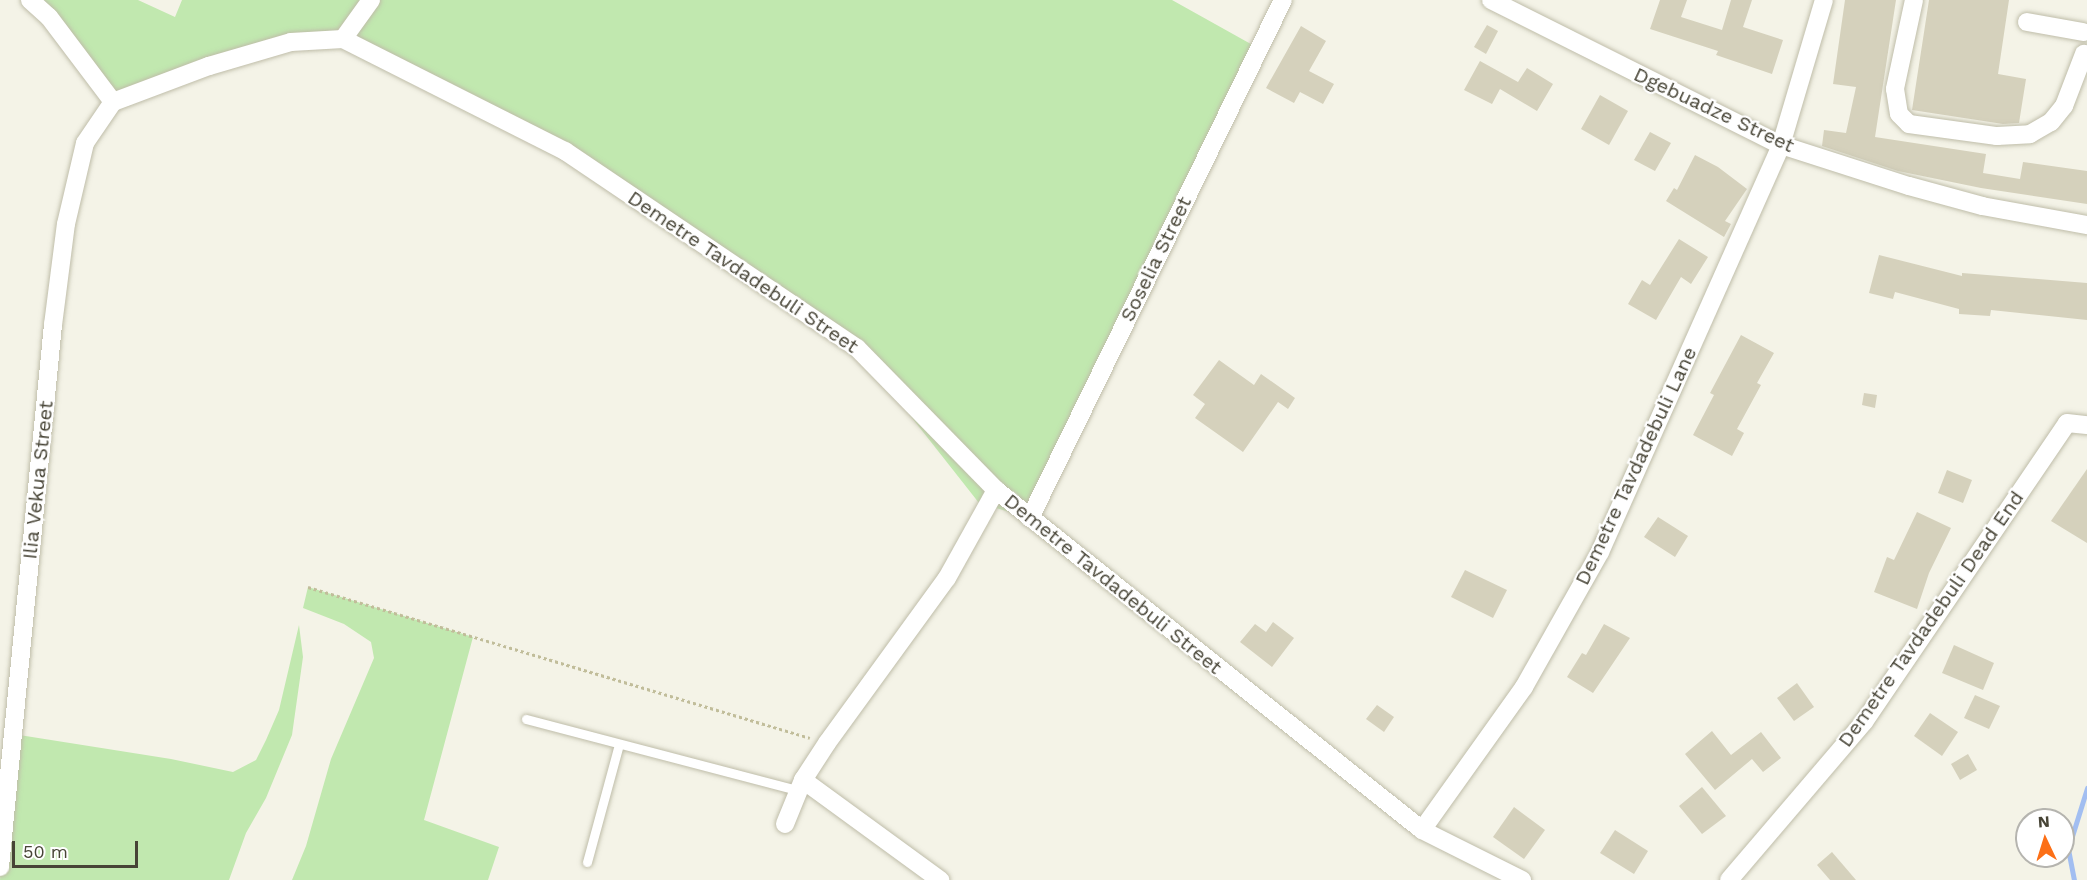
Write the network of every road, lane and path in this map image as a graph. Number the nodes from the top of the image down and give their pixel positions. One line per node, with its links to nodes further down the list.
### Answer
1 (30, 0): 11 (street)
2 (371, 0): 9 (street)
3 (1283, 0): 16 (street, Soselia Street)
4 (1491, 0): 12 (street, Dgebuadze Street)
5 (1824, 0): 12 (street, Demetre Tavdadebuli Lane)
6 (1914, 0): 10 (street)
7 (2027, 22): 8 (street)
8 (2085, 27): 10 (street)
9 (343, 39): 11 (street); 15 (street, Demetre Tavdadebuli Street)
10 (2086, 58)
11 (113, 102): 25 (street, Ilia Vekua Street)
12 (1781, 145): 13 (street, Dgebuadze Street); 23 (street, Demetre Tavdadebuli Lane)
13 (2087, 225)
14 (2087, 425): 28 (street, Demetre Tavdadebuli Dead End)
15 (996, 490): 16 (street, Demetre Tavdadebuli Street); 19 (street)
16 (1030, 518): 23 (street, Demetre Tavdadebuli Street)
17 (308, 587): 19 (path)
18 (526, 719): 20 (lane)
19 (826, 743): 21 (street)
20 (619, 744): 21 (lane); 24 (lane)
21 (800, 785): 22 (street); 26 (street)
22 (785, 824)
23 (1422, 830): 27 (street, Demetre Tavdadebuli Street)
24 (587, 862)
25 (0, 867)
26 (940, 880)
27 (1522, 880)
28 (1729, 880)

